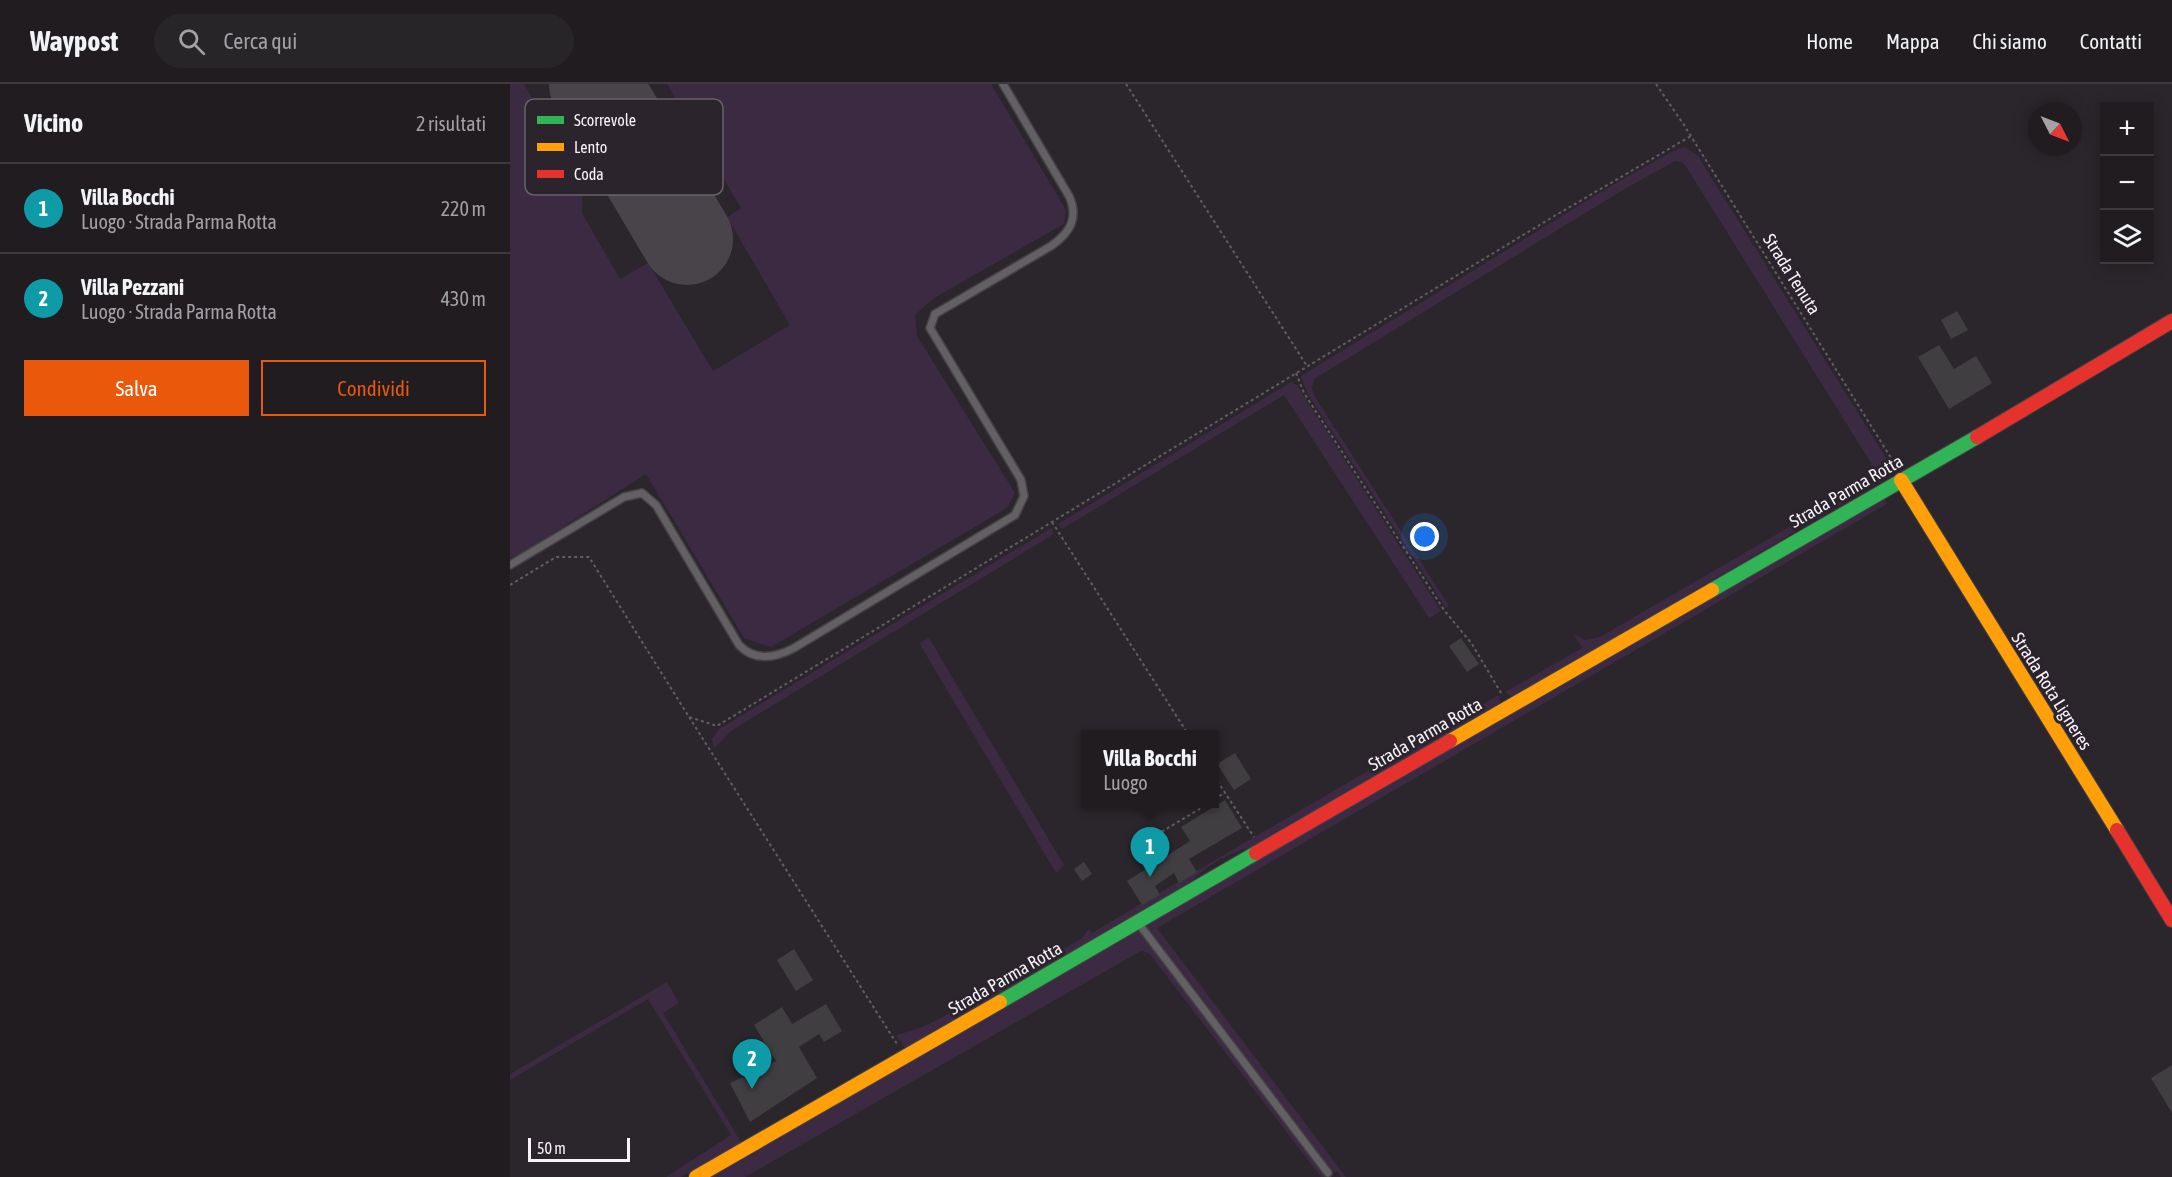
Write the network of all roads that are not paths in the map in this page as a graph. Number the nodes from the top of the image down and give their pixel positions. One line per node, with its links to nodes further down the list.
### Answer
1 (1003, 84): 4 (lane)
2 (2172, 321): 3 (street, Strada Parma Rotta)
3 (1902, 479): 5 (street, Strada Rota Ligneres); 6 (street, Strada Parma Rotta)
4 (510, 565)
5 (2172, 920)
6 (1137, 922): 7 (lane); 8 (street, Strada Parma Rotta)
7 (1328, 1173)
8 (696, 1177)

